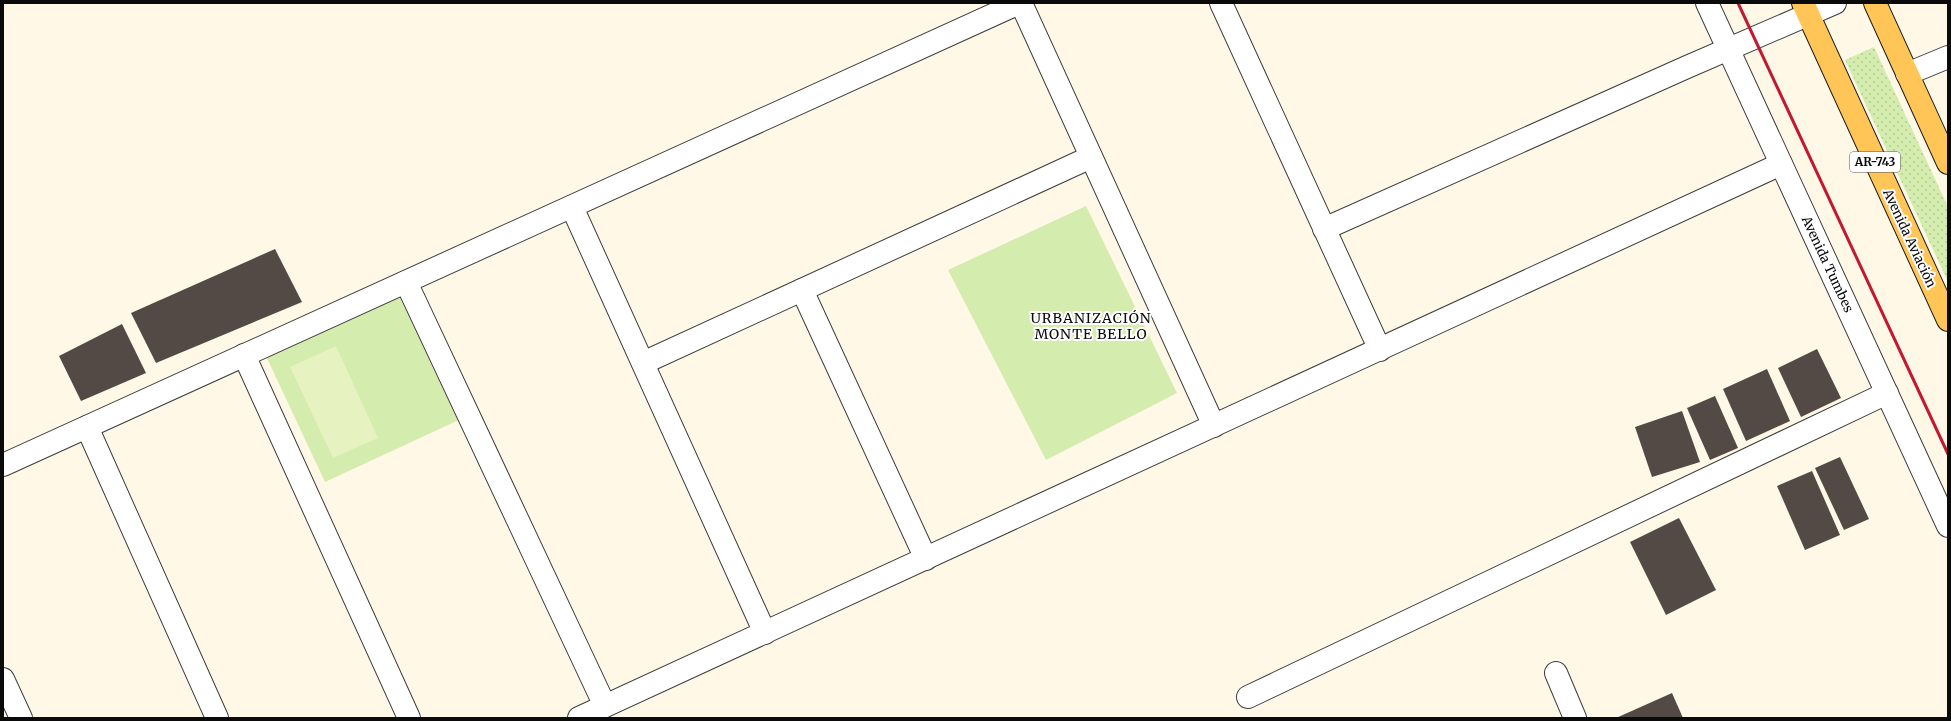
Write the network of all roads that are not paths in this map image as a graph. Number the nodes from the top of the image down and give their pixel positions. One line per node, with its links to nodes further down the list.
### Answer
1 (1020, 3): 10 (street); 13 (street)
2 (1221, 3): 14 (street)
3 (1707, 3): 7 (street, Avenida Tumbes)
4 (1835, 3): 6 (street)
5 (1875, 3): 9 (main road)
6 (1806, 9): 7 (street); 17 (main road, Avenida Aviación / AR-743)
7 (1729, 48): 12 (street, Avenida Tumbes); 14 (street)
8 (1948, 57): 9 (street)
9 (1907, 74): 11 (main road)
10 (1091, 157): 16 (street); 22 (street)
11 (1948, 163)
12 (1782, 164): 18 (street); 21 (street, Avenida Tumbes)
13 (572, 206): 15 (street); 20 (street)
14 (1324, 229): 18 (street)
15 (406, 282): 19 (street); 31 (street)
16 (802, 290): 20 (street); 26 (street)
17 (1948, 320)
18 (1380, 350): 22 (street)
19 (244, 355): 23 (street); 34 (street)
20 (643, 363): 27 (street)
21 (1887, 393): 25 (street, Avenida Tumbes); 30 (street)
22 (1214, 426): 26 (street)
23 (87, 427): 24 (street); 33 (street)
24 (3, 465)
25 (1948, 526)
26 (926, 559): 27 (street)
27 (765, 633): 31 (street)
28 (1556, 673): 36 (street)
29 (3, 679): 32 (street)
30 (1248, 697)
31 (605, 706): 35 (street)
32 (21, 718)
33 (217, 718)
34 (409, 718)
35 (579, 718)
36 (1575, 718)

